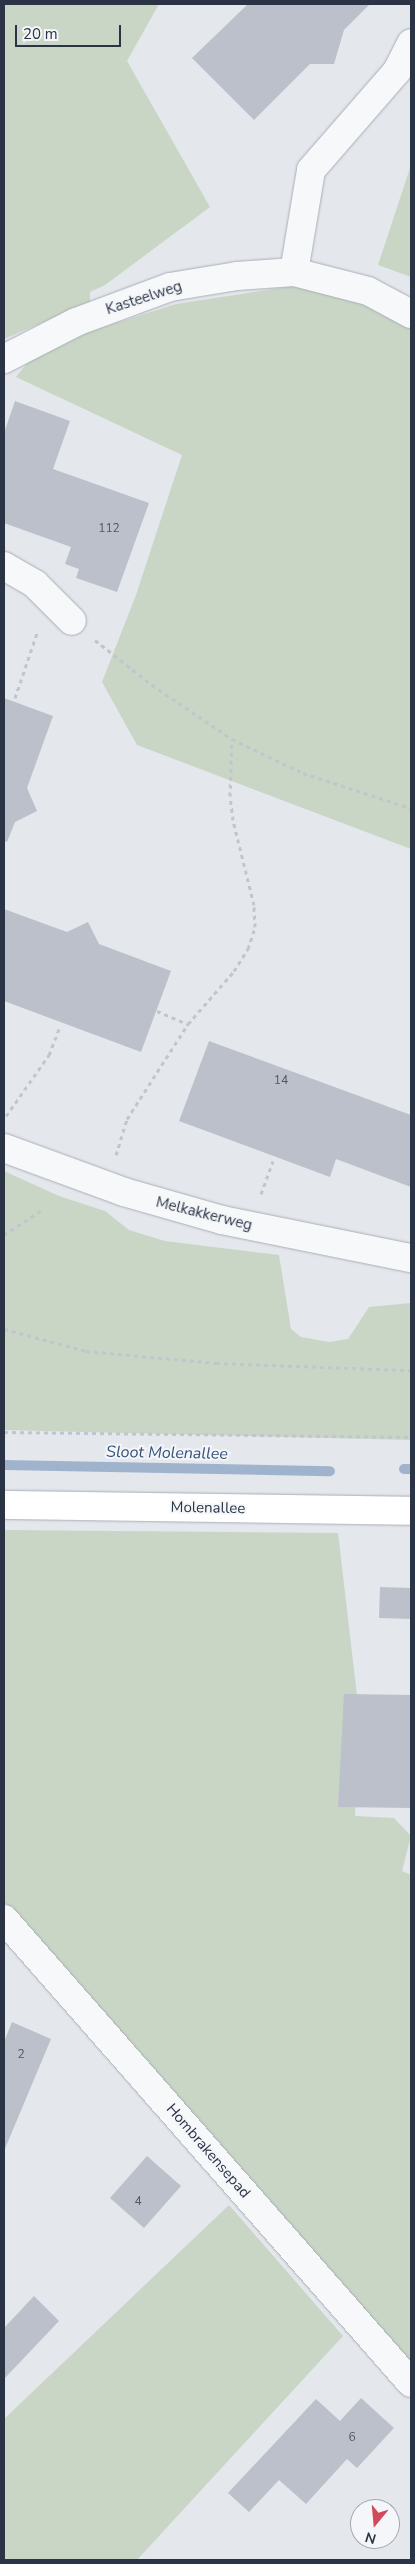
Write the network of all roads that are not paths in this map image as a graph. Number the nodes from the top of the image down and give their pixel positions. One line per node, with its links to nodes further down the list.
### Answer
1 (411, 43): 2 (street)
2 (294, 272): 3 (street, Kasteelweg); 4 (street, Kasteelweg)
3 (411, 314)
4 (4, 359)
5 (4, 566): 6 (street)
6 (72, 621)
7 (4, 1148): 8 (street, Melkakkerweg)
8 (411, 1258)
9 (4, 1505): 10 (main road, Molenallee)
10 (411, 1511)
11 (4, 1919): 12 (street, Hombrakensepad)
12 (411, 2383)

